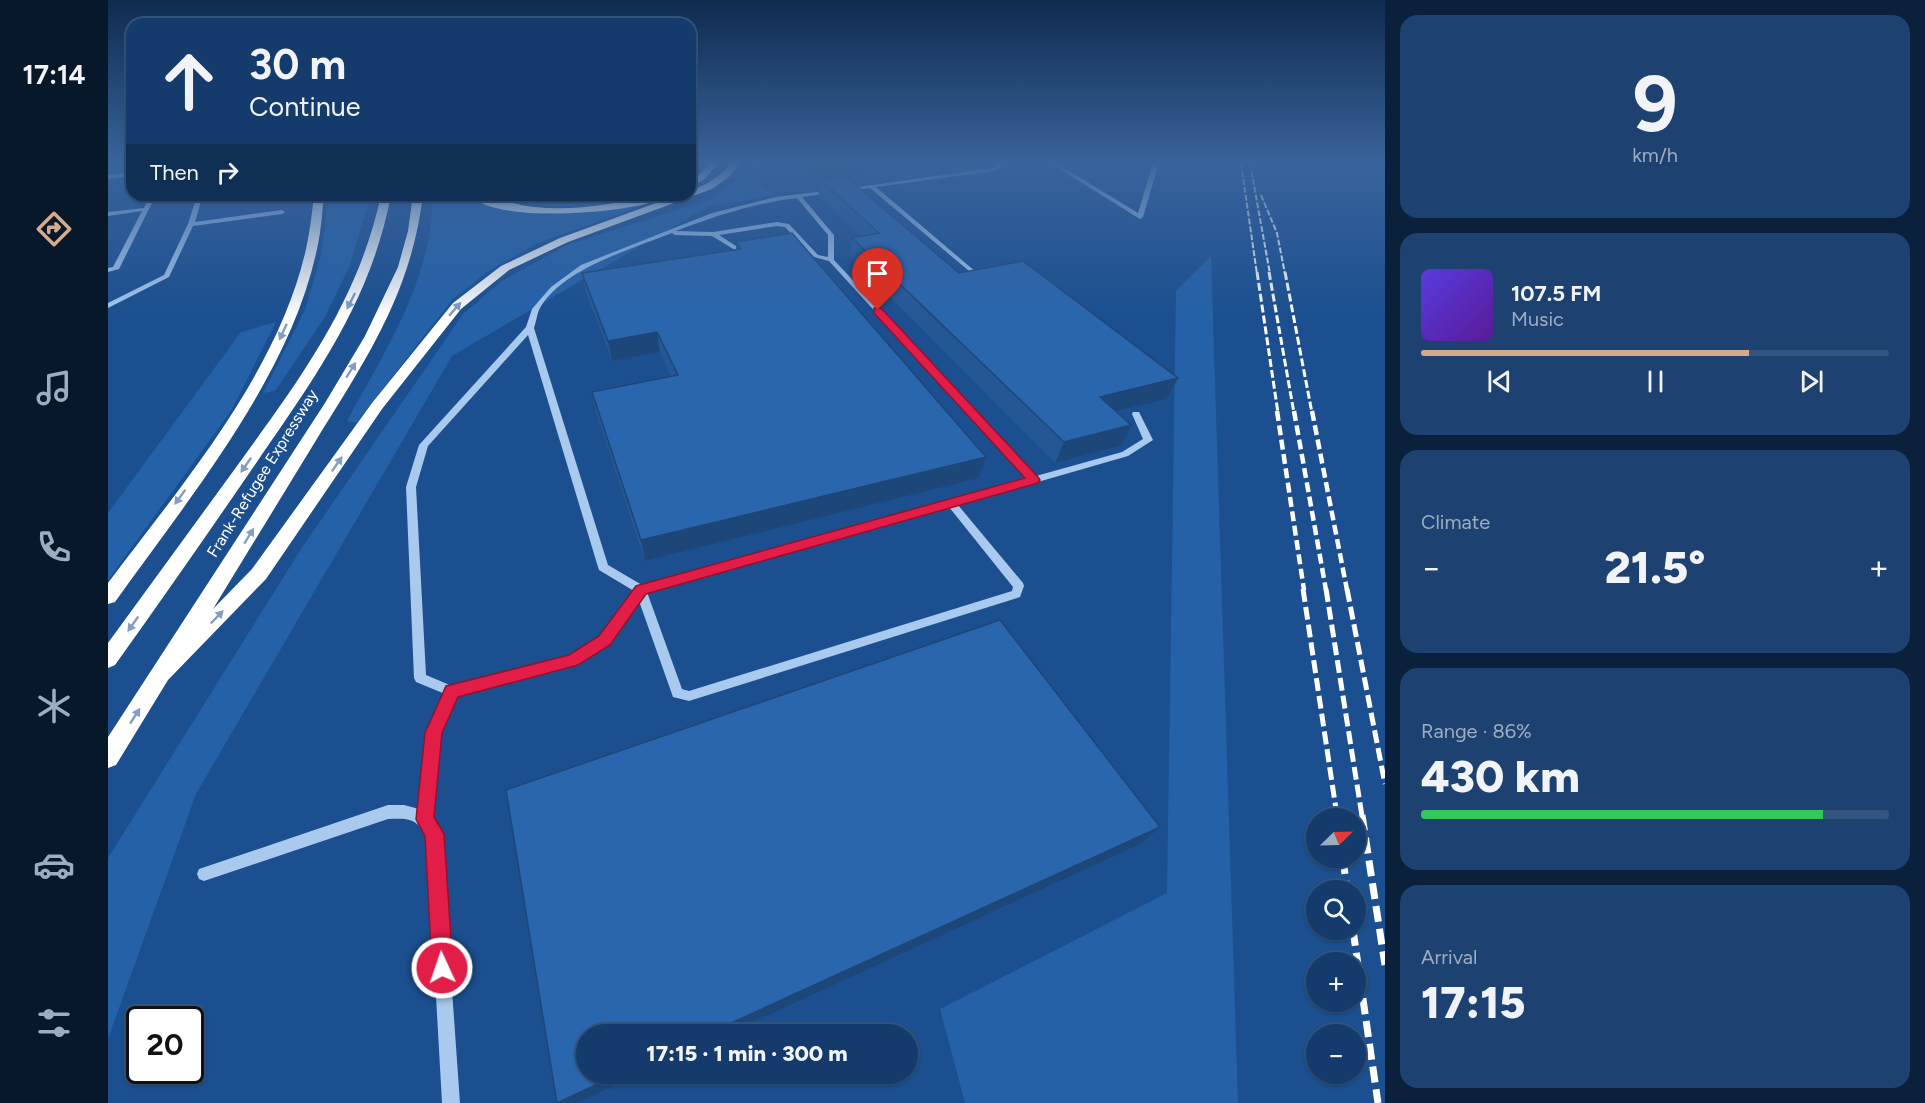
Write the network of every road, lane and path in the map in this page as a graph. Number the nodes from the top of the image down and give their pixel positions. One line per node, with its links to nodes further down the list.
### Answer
1 (144, 214): 18 (street)
2 (194, 214): 11 (street)
3 (265, 214): 11 (street)
4 (317, 214): 26 (highway, one-way to 26)
5 (384, 214): 27 (highway, Frank-Refugee Expressway, one-way to 27)
6 (415, 214): 28 (highway, Frank-Refugee Expressway, one-way to 6)
7 (634, 214): 28 (highway, one-way to 7)
8 (713, 214): 12 (street)
9 (814, 214): 17 (street)
10 (905, 214): 19 (street)
11 (191, 225): 20 (street)
12 (669, 233): 13 (street); 21 (street)
13 (713, 234): 14 (street); 16 (street)
14 (801, 240): 15 (street); 17 (street)
15 (779, 243)
16 (757, 245)
17 (831, 260): 23 (street)
18 (108, 270)
19 (981, 279)
20 (108, 306)
21 (530, 328): 25 (street); 29 (street)
22 (1136, 414): 23 (street)
23 (1034, 480): 24 (street)
24 (950, 502): 25 (street); 25 (street)
25 (641, 590): 29 (street)
26 (108, 597)
27 (108, 659)
28 (161, 674): 30 (highway, Frank-Refugee Expressway, one-way to 28)
29 (452, 691): 31 (street)
30 (108, 757)
31 (425, 819): 32 (street); 33 (street)
32 (204, 874)
33 (451, 1103)

